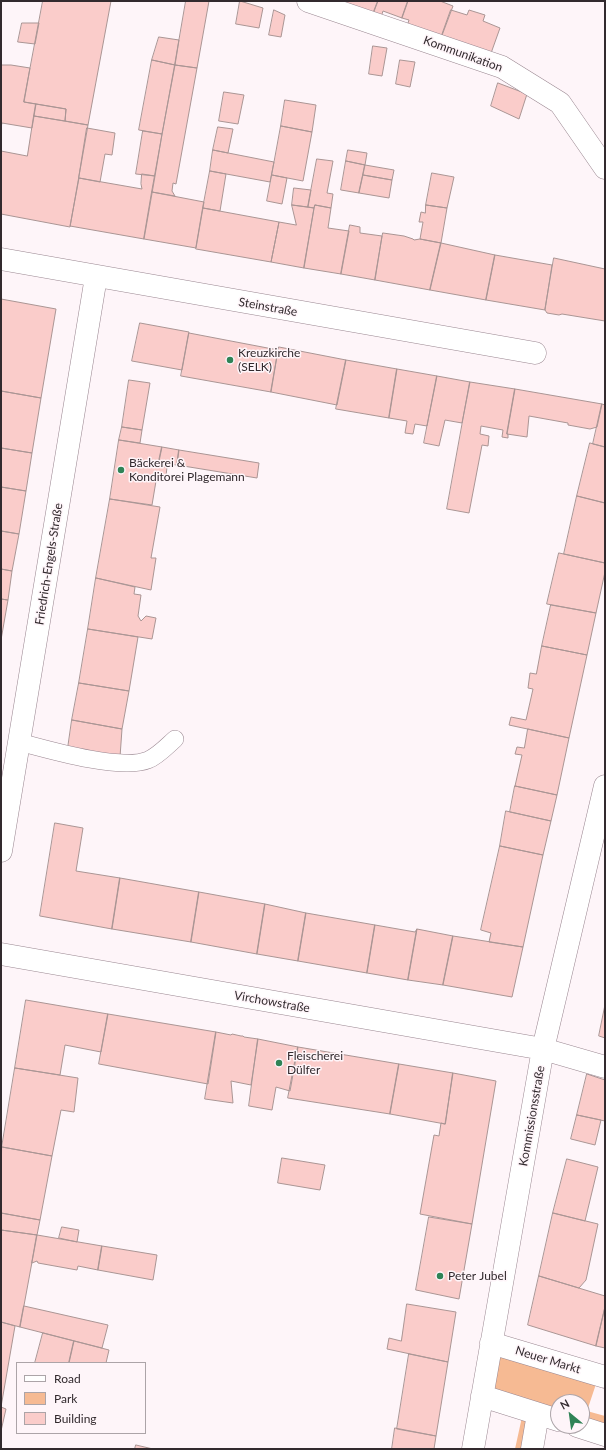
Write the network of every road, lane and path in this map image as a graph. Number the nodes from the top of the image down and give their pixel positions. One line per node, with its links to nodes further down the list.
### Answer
1 (308, 1): 2 (street, Kommunikation)
2 (605, 168)
3 (1, 259): 4 (street, Steinstraße)
4 (96, 277): 5 (street, Steinstraße); 7 (street, Friedrich-Engels-Straße)
5 (536, 353)
6 (175, 739): 7 (lane)
7 (19, 742): 9 (street, Friedrich-Engels-Straße)
8 (605, 786): 11 (street, Kommissionsstraße)
9 (1, 851)
10 (1, 954): 11 (street, Virchowstraße)
11 (543, 1049): 12 (street, Virchowstraße); 13 (street, Kommissionsstraße)
12 (605, 1067)
13 (491, 1343): 14 (street, Neuer Markt); 15 (street, Kommissionsstraße)
14 (605, 1377)
15 (482, 1396): 16 (street); 19 (street, Kommissionsstraße)
16 (548, 1417): 20 (street)
17 (590, 1430): 18 (street)
18 (605, 1435)
19 (473, 1449)
20 (532, 1449)

